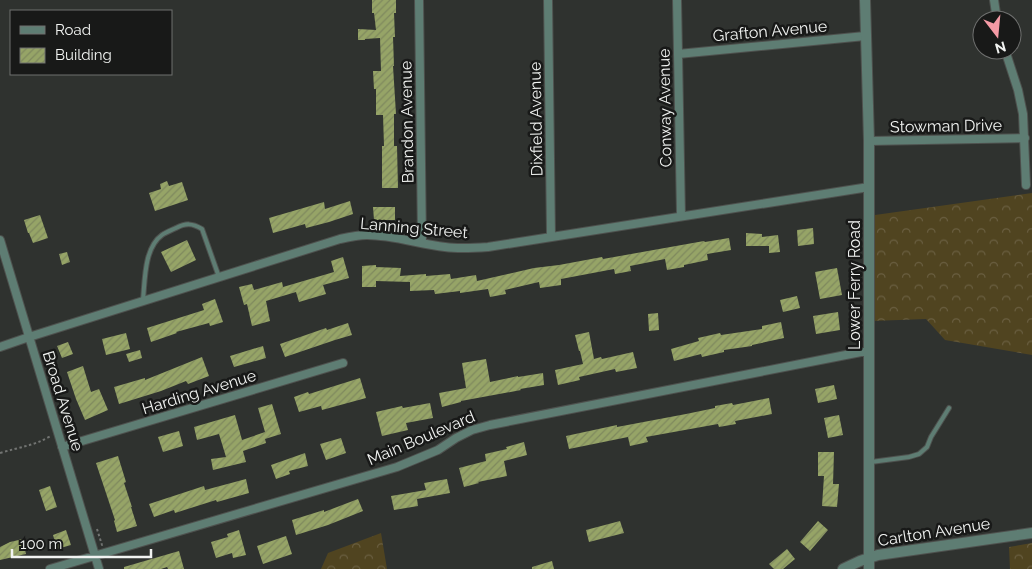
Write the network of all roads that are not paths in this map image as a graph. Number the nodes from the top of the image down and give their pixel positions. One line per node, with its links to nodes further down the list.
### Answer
1 (419, 0): 15 (street, Brandon Avenue)
2 (548, 0): 13 (street, Dixfield Avenue)
3 (677, 0): 6 (street, Conway Avenue)
4 (865, 0): 5 (street, Lower Ferry Road)
5 (865, 36): 6 (street, Grafton Avenue); 9 (street, Lower Ferry Road)
6 (678, 54): 12 (street, Conway Avenue)
7 (1008, 60): 8 (street)
8 (1024, 138): 9 (street, Stowman Drive); 10 (street)
9 (869, 141): 11 (street, Lower Ferry Road)
10 (1026, 185)
11 (869, 187): 12 (street, Lanning Street); 20 (street, Lower Ferry Road)
12 (681, 216): 13 (street, Lanning Street)
13 (551, 237): 15 (street, Lanning Street)
14 (0, 240): 18 (street, Broad Avenue)
15 (422, 243): 16 (street, Lanning Street)
16 (219, 277): 17 (street, Lanning Street); 17 (lane)
17 (143, 301): 18 (street, Lanning Street)
18 (29, 337): 19 (street, Lanning Street); 23 (street, Broad Avenue)
19 (0, 347)
20 (869, 352): 24 (street, Lower Ferry Road); 26 (street, Main Boulevard)
21 (343, 362): 23 (street, Harding Avenue)
22 (950, 408): 24 (lane)
23 (62, 447): 26 (street, Broad Avenue)
24 (869, 462): 27 (street, Lower Ferry Road)
25 (1032, 533): 27 (street, Carlton Avenue)
26 (95, 556): 28 (street, Main Boulevard); 29 (street, Broad Avenue)
27 (869, 558): 30 (street, Carlton Avenue); 31 (street, Lower Ferry Road)
28 (50, 569)
29 (99, 569)
30 (844, 569)
31 (869, 569)

